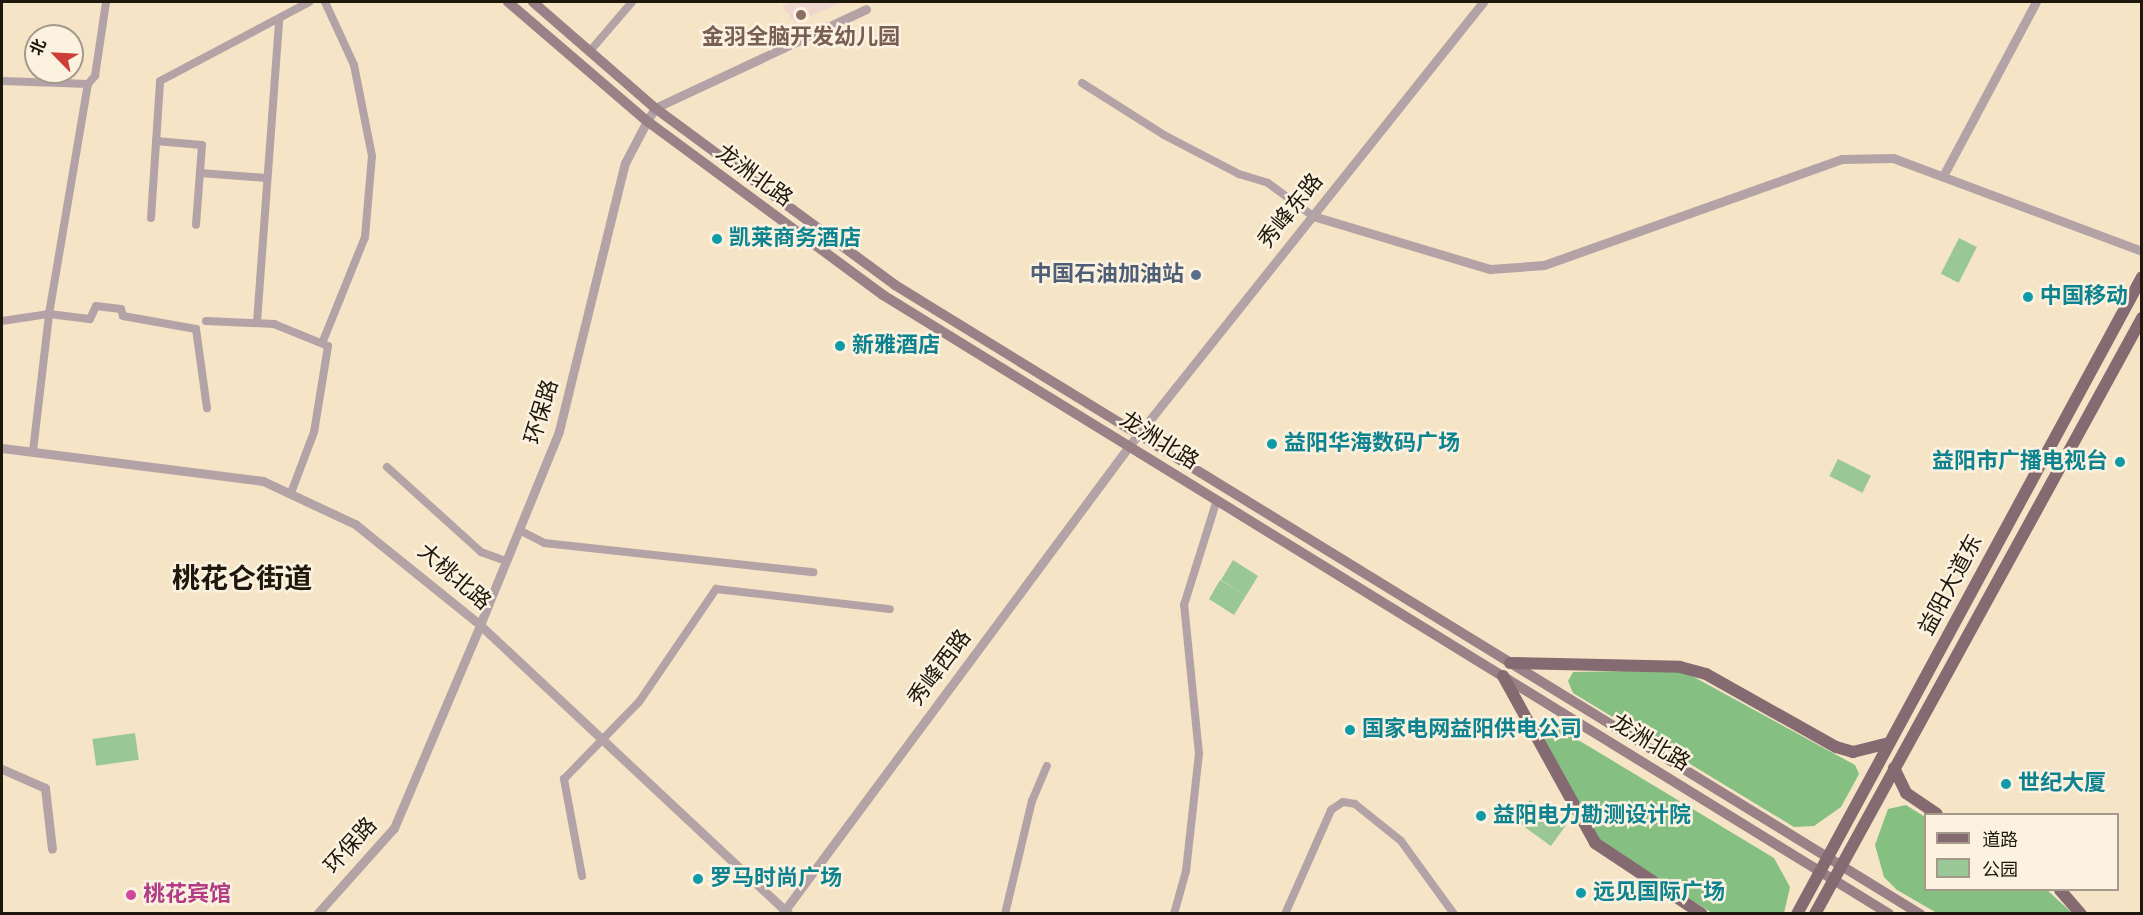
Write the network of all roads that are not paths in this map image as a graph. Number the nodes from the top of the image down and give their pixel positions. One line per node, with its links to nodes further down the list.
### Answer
1 (106, 2): 14 (street)
2 (309, 2): 10 (street)
3 (328, 2): 32 (street)
4 (508, 2): 16 (main road, 龙洲北路)
5 (533, 2): 11 (main road, 龙洲北路)
6 (632, 2): 11 (street)
7 (1483, 2): 21 (street, 秀峰东路)
8 (2036, 2): 19 (street)
9 (866, 9): 15 (street)
10 (279, 20): 17 (street); 20 (street)
11 (590, 51): 15 (main road, 龙洲北路)
12 (2, 81): 14 (street)
13 (1082, 83): 21 (street)
14 (88, 84): 26 (street)
15 (655, 108): 16 (street, 环保路); 34 (main road, 龙洲北路)
16 (646, 121): 35 (main road, 龙洲北路); 41 (street, 环保路)
17 (156, 141): 18 (street); 22 (street)
18 (200, 173): 20 (street); 23 (street)
19 (1943, 176): 21 (street); 24 (street)
20 (267, 178): 30 (street)
21 (1313, 216): 34 (street, 秀峰东路)
22 (151, 218)
23 (196, 225)
24 (2142, 251)
25 (2142, 278): 49 (main road, 益阳大道东)
26 (49, 314): 28 (street); 33 (street); 37 (street)
27 (2142, 318): 31 (main road)
28 (2, 321)
29 (206, 321): 30 (street)
30 (257, 322): 32 (street)
31 (2136, 335): 51 (main road)
32 (323, 341): 39 (street)
33 (207, 408)
34 (1138, 435): 35 (street, 秀峰东路); 46 (main road, 龙洲北路)
35 (1129, 446): 40 (main road, 龙洲北路); 61 (street, 秀峰西路)
36 (2, 448): 37 (street, 大桃北路)
37 (33, 451): 39 (street, 大桃北路)
38 (387, 467): 42 (street)
39 (291, 493): 45 (street, 大桃北路)
40 (1217, 500): 47 (main road, 龙洲北路); 64 (street)
41 (519, 530): 42 (street, 环保路); 43 (street)
42 (506, 561): 45 (street, 环保路)
43 (813, 572)
44 (890, 609): 48 (street)
45 (480, 625): 48 (street, 大桃北路); 62 (street, 环保路)
46 (1510, 663): 49 (main road); 55 (main road, 龙洲北路)
47 (1503, 676): 57 (main road, 龙洲北路); 67 (main road)
48 (602, 740): 58 (street); 61 (street, 大桃北路)
49 (1889, 743): 55 (main road, 益阳大道东)
50 (1047, 766): 63 (street)
51 (1894, 768): 53 (main road); 56 (main road)
52 (2, 769): 54 (street)
53 (1936, 813)
54 (52, 849)
55 (1827, 856): 56 (main road, 龙洲北路); 57 (main road, 益阳大道东)
56 (1842, 865): 59 (main road); 71 (main road, 龙洲北路)
57 (1820, 871): 59 (main road, 龙洲北路); 68 (main road, 益阳大道东)
58 (582, 876)
59 (1834, 879): 69 (main road); 70 (main road, 龙洲北路)
60 (2061, 891): 72 (main road)
61 (785, 913)
62 (317, 914)
63 (1005, 914)
64 (1174, 914)
65 (1285, 914): 66 (street)
66 (1454, 914)
67 (1702, 914)
68 (1797, 914)
69 (1815, 914)
70 (1889, 914)
71 (1920, 914)
72 (2081, 914)

